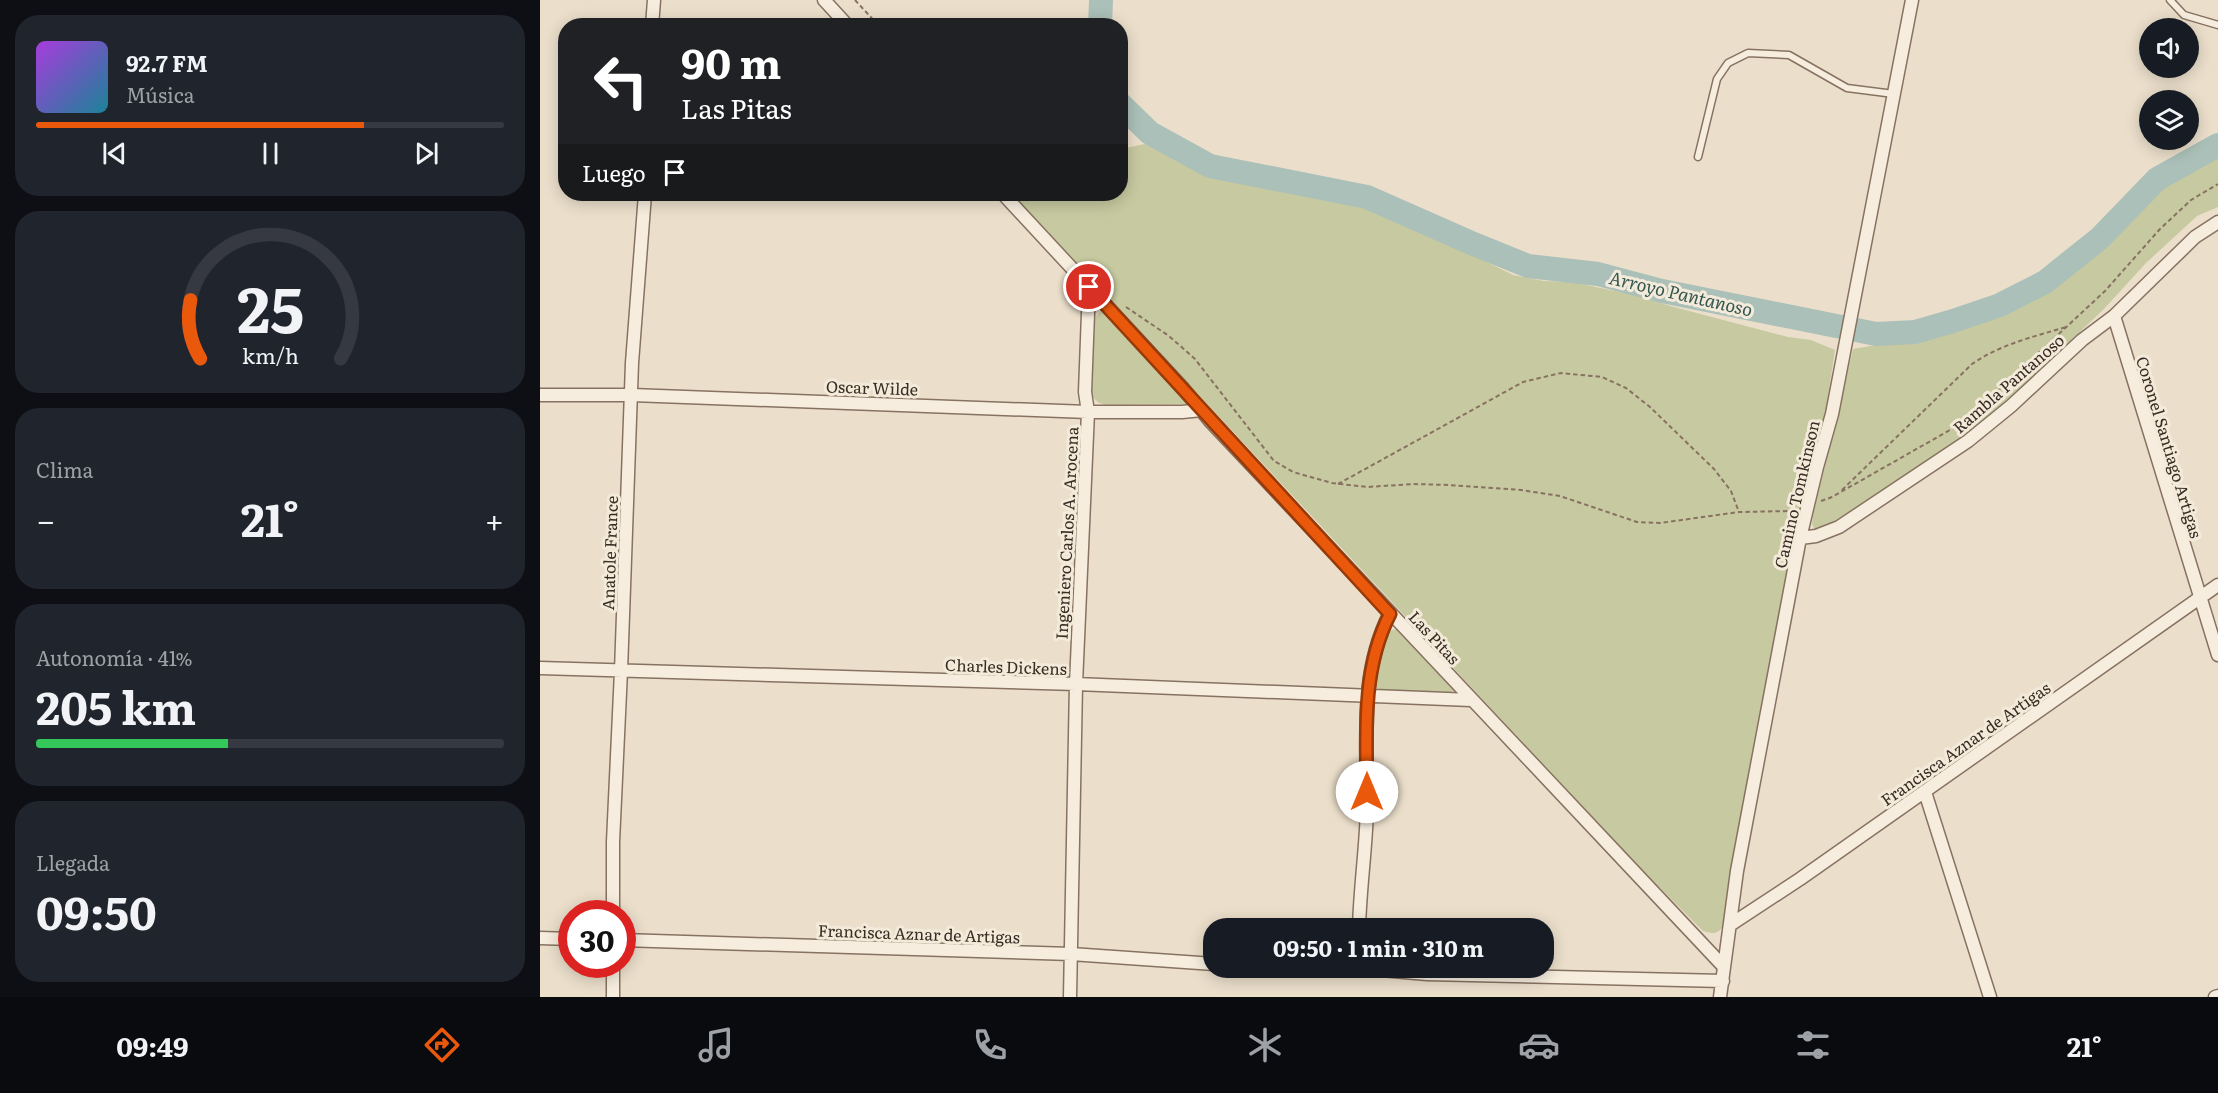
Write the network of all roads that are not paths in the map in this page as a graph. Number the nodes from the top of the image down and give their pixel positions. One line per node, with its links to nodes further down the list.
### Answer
1 (654, 0): 5 (street)
2 (824, 0): 6 (street)
3 (1912, 0): 8 (street, Camino Tomkinson)
4 (2170, 0): 7 (lane)
5 (653, 18)
6 (841, 18)
7 (2218, 25)
8 (1894, 94): 9 (lane); 19 (street, Camino Tomkinson)
9 (1698, 157)
10 (645, 201): 15 (street, Anatole France)
11 (1009, 201): 13 (street, Las Pitas)
12 (2218, 222): 14 (street, Rambla Pantanoso)
13 (1089, 287): 17 (street, Las Pitas); 18 (street, Ingeniero Carlos A. Arocena)
14 (2114, 316): 19 (street, Rambla Pantanoso); 21 (street, Coronel Santiago Artigas)
15 (632, 394): 16 (street, Oscar Wilde); 18 (street, Oscar Wilde); 25 (street, Anatole France)
16 (540, 395)
17 (1202, 410): 18 (street, Oscar Wilde); 22 (street, Las Pitas)
18 (1088, 411): 26 (street, Ingeniero Carlos A. Arocena)
19 (1800, 538): 32 (street, Camino Tomkinson)
20 (2218, 585): 21 (street, Francisca Aznar de Artigas)
21 (2199, 598): 23 (street, Coronel Santiago Artigas); 29 (street, Francisca Aznar de Artigas)
22 (1390, 614): 27 (street); 28 (street, Las Pitas)
23 (2218, 655)
24 (540, 668): 25 (street, Charles Dickens)
25 (621, 671): 26 (street, Charles Dickens); 30 (street, Anatole France)
26 (1076, 684): 27 (street, Charles Dickens); 36 (street, Ingeniero Carlos A. Arocena)
27 (1368, 695): 28 (street, Charles Dickens); 31 (street)
28 (1471, 700): 38 (street, Las Pitas)
29 (1925, 792): 32 (street, Francisca Aznar de Artigas); 45 (street)
30 (613, 900)
31 (1360, 918)
32 (1730, 925): 38 (street, Camino Tomkinson)
33 (540, 938): 34 (street)
34 (558, 939)
35 (636, 940): 36 (street, Francisca Aznar de Artigas)
36 (1071, 954): 37 (street, Francisca Aznar de Artigas); 43 (street, Ingeniero Carlos A. Arocena)
37 (1203, 963)
38 (1724, 967): 41 (street, Camino Tomkinson)
39 (1554, 977): 41 (street)
40 (613, 978): 42 (street)
41 (1723, 981): 44 (street, Camino Tomkinson)
42 (613, 997)
43 (1070, 997)
44 (1720, 997)
45 (1990, 997)

